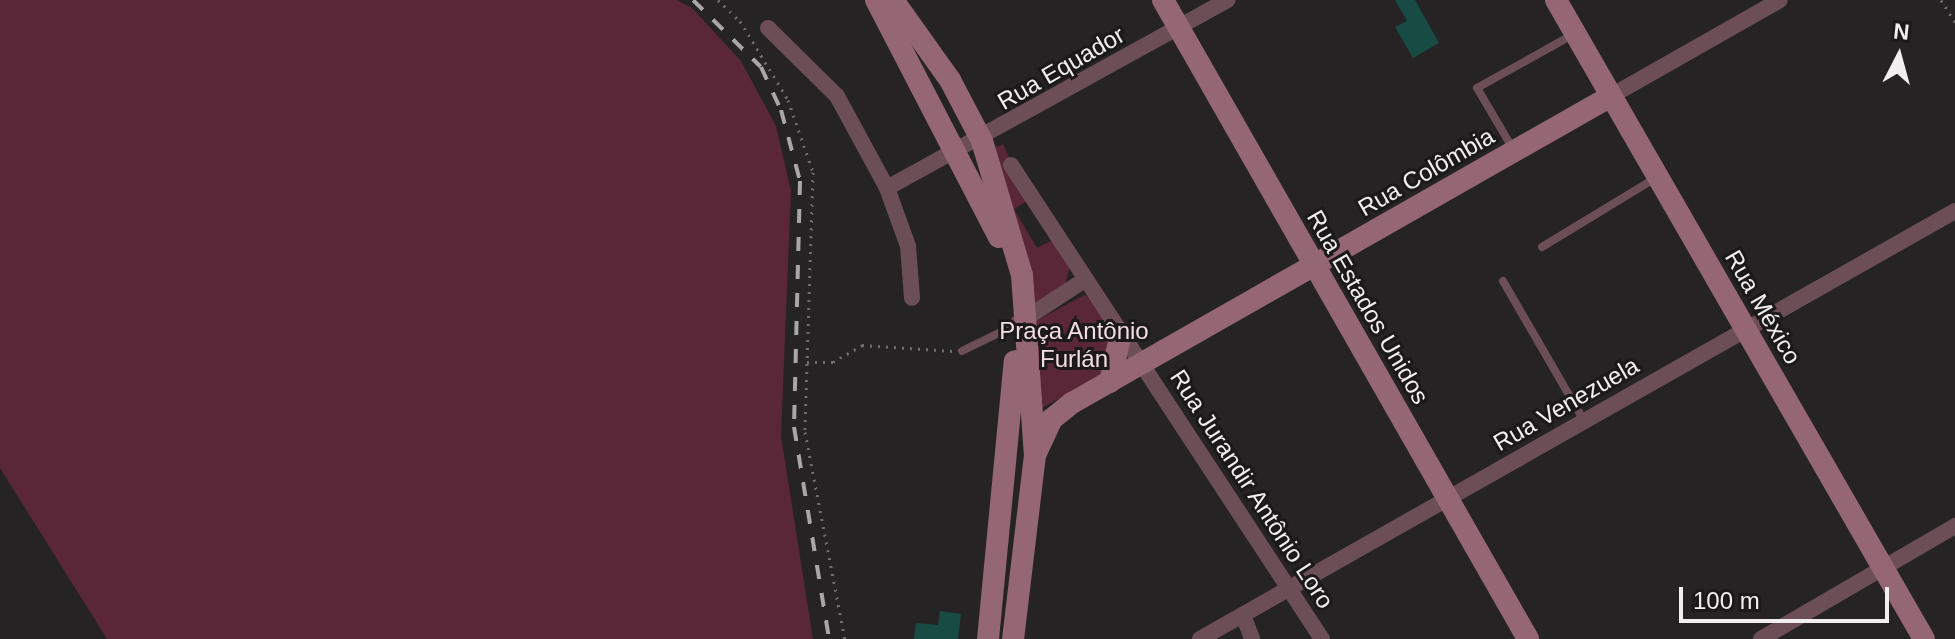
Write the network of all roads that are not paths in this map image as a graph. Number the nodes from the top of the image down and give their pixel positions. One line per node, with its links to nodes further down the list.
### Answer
1 (876, 0): 12 (main road)
2 (893, 0): 11 (main road)
3 (1163, 0): 8 (main road, Rua Estados Unidos)
4 (1228, 0): 8 (street, Rua Equador)
5 (1556, 0): 9 (main road, Rua México)
6 (1780, 0): 10 (street, Rua Colômbia)
7 (768, 28): 16 (street)
8 (1179, 28): 11 (street, Rua Equador); 19 (main road, Rua Estados Unidos)
9 (1575, 33): 10 (main road, Rua México); 13 (lane)
10 (1611, 96): 13 (main road, Rua Colômbia); 15 (main road, Rua México)
11 (982, 141): 12 (street, Rua Equador); 23 (main road)
12 (957, 149): 16 (street, Rua Equador); 23 (main road)
13 (1514, 151): 19 (main road, Rua Colômbia)
14 (1011, 165): 20 (street, Rua Jurandir Antônio Loro)
15 (1658, 177): 18 (lane); 24 (main road, Rua México)
16 (887, 188): 22 (street)
17 (1955, 211): 24 (street, Rua Venezuela)
18 (1542, 247)
19 (1315, 265): 27 (main road, Rua Colômbia); 31 (main road, Rua Estados Unidos)
20 (1086, 279): 23 (street); 25 (street, Rua Jurandir Antônio Loro)
21 (1503, 281): 29 (lane)
22 (912, 298)
23 (1021, 321): 26 (lane); 30 (main road); 36 (main road)
24 (1746, 330): 29 (street, Rua Venezuela); 33 (main road, Rua México)
25 (1121, 333): 27 (street, Rua Jurandir Antônio Loro); 28 (main road)
26 (962, 351)
27 (1141, 363): 28 (main road, Rua Colômbia); 34 (street, Rua Jurandir Antônio Loro)
28 (1110, 382): 30 (main road, Rua Colômbia)
29 (1584, 421): 31 (street, Rua Venezuela)
30 (1035, 455): 37 (main road)
31 (1448, 499): 34 (street, Rua Venezuela); 41 (main road, Rua Estados Unidos)
32 (1955, 526): 33 (street)
33 (1883, 568): 42 (street); 43 (main road, Rua México)
34 (1289, 588): 35 (street, Rua Venezuela); 40 (street, Rua Jurandir Antônio Loro)
35 (1243, 615): 38 (street, Rua Venezuela); 39 (street)
36 (988, 639)
37 (1013, 639)
38 (1200, 639)
39 (1252, 639)
40 (1322, 639)
41 (1528, 639)
42 (1761, 639)
43 (1924, 639)

